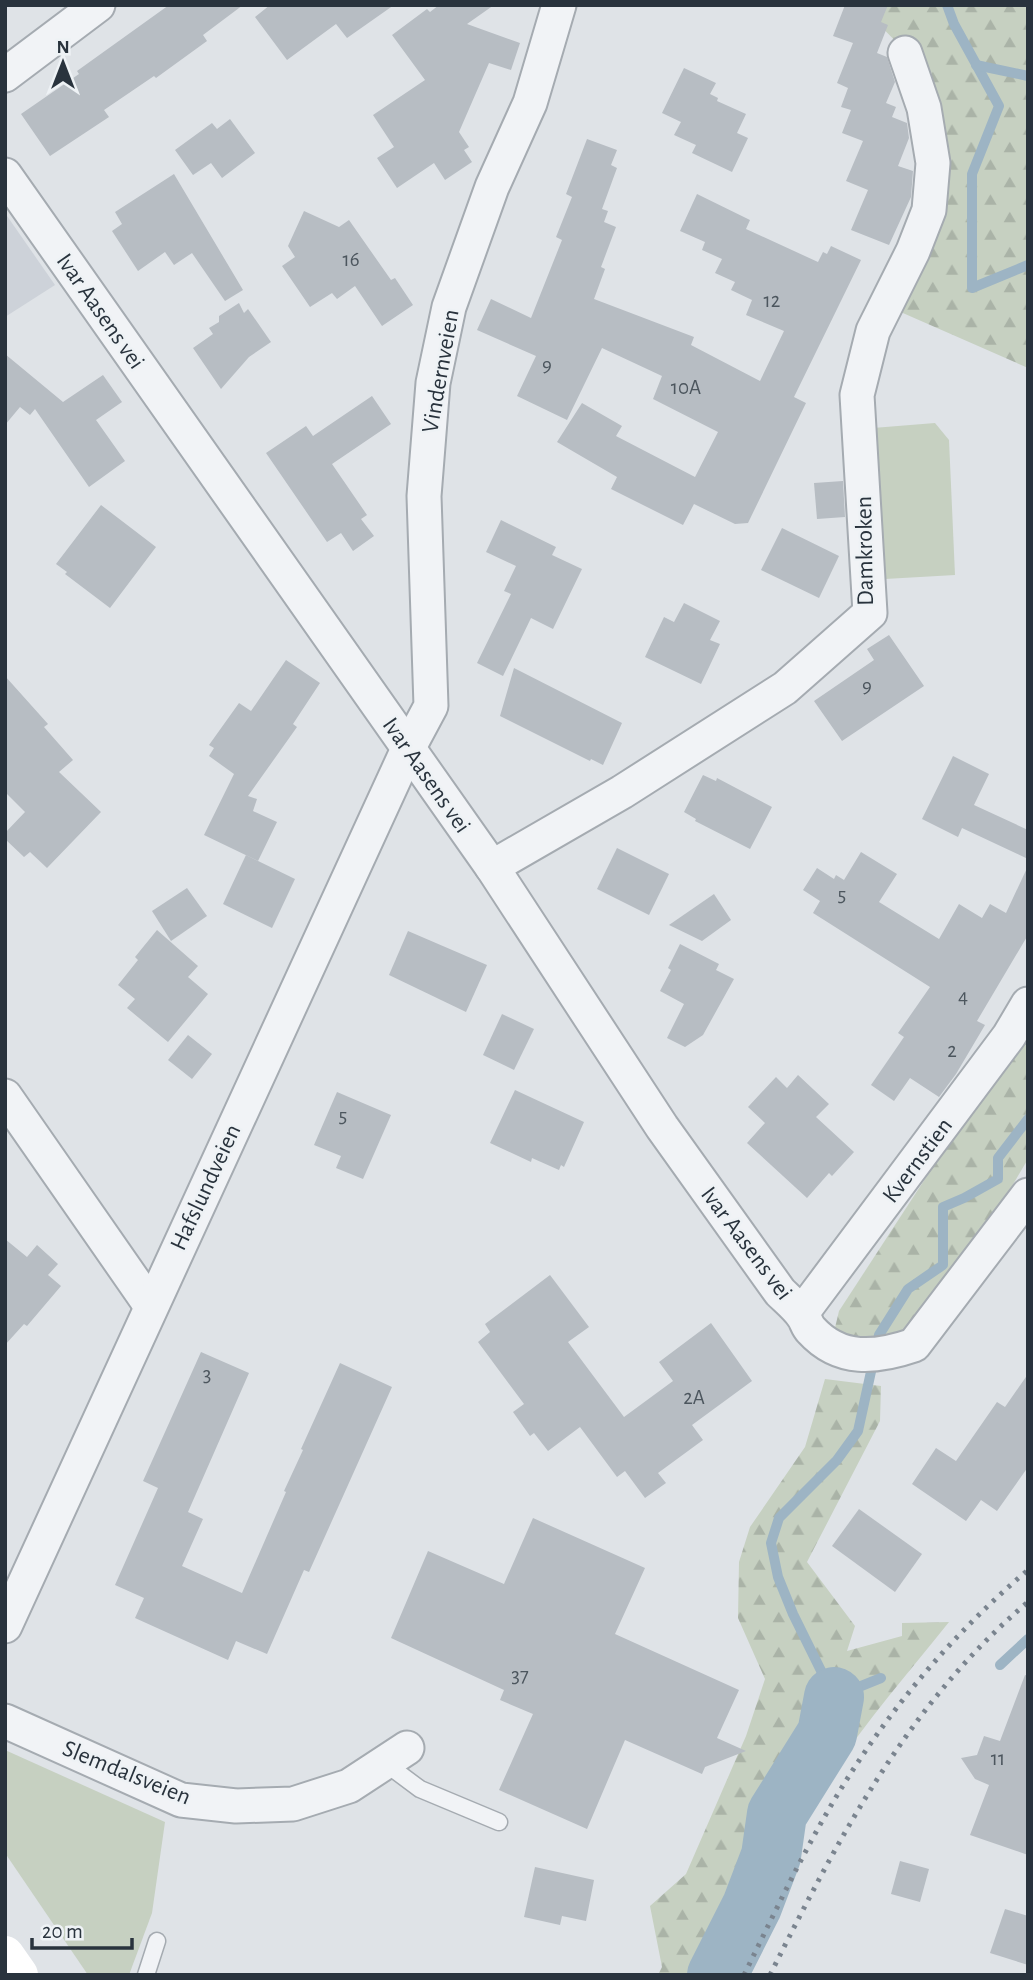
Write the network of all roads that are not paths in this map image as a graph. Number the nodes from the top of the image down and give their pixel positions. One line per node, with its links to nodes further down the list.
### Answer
1 (98, 5): 4 (street)
2 (559, 5): 6 (street, Vindernveien)
3 (905, 53): 7 (street, Damkroken)
4 (5, 75)
5 (5, 175): 6 (street, Ivar Aasens vei)
6 (408, 749): 7 (street, Ivar Aasens vei); 11 (street, Hafslundveien)
7 (492, 867): 12 (street, Ivar Aasens vei)
8 (1028, 1004): 12 (street, Kvernstien)
9 (5, 1096): 11 (street)
10 (1028, 1195): 12 (street, Ivar Aasens vei)
11 (150, 1306): 13 (street, Hafslundveien)
12 (802, 1314)
13 (5, 1626)
14 (5, 1721): 15 (street, Slemdalsveien)
15 (396, 1755): 16 (lane)
16 (499, 1822)
17 (157, 1941): 20 (lane)
18 (5, 1955): 19 (main road)
19 (19, 1975)
20 (146, 1975)

